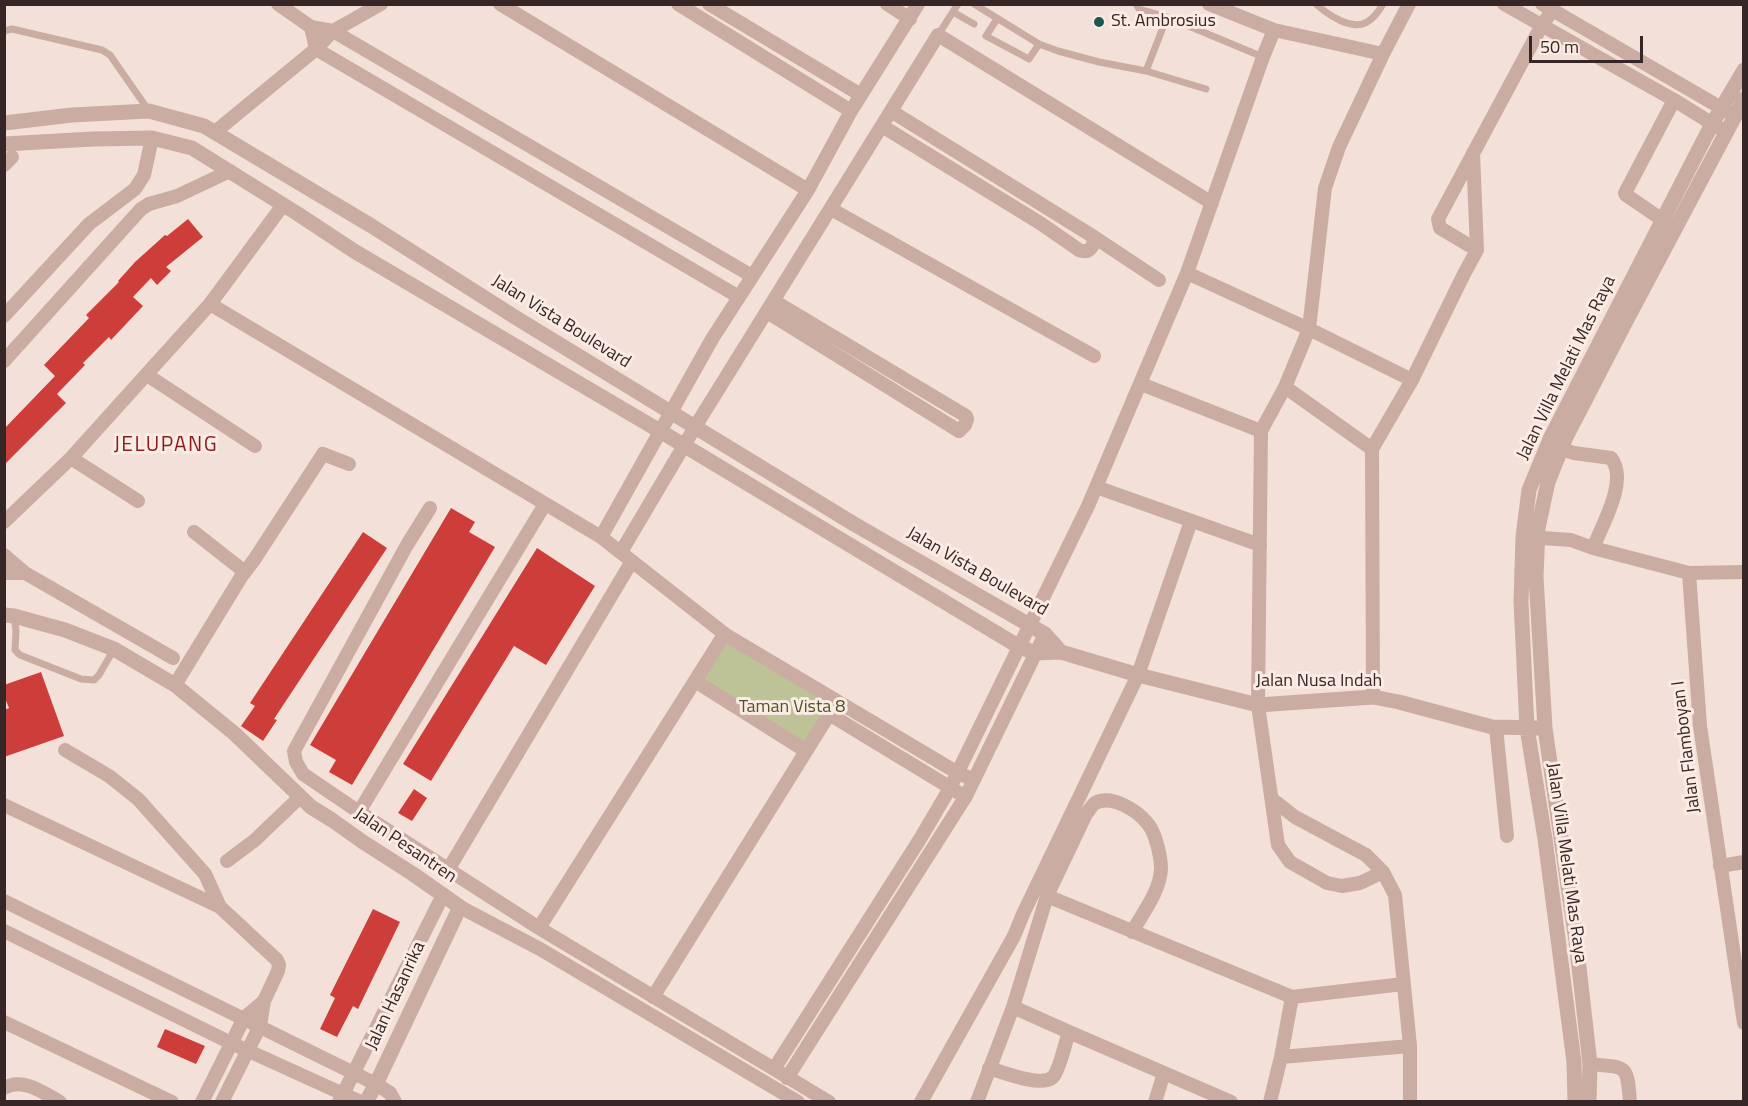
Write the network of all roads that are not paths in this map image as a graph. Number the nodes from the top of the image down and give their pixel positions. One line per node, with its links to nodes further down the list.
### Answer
1 (278, 4): 23 (street)
2 (381, 4): 26 (street)
3 (678, 4): 39 (street)
4 (709, 4): 35 (street)
5 (887, 4): 19 (street)
6 (918, 4): 19 (street)
7 (957, 4): 17 (lane)
8 (974, 4): 20 (lane)
9 (1136, 4): 18 (lane)
10 (1209, 4): 24 (street)
11 (1316, 4): 12 (lane)
12 (1383, 4)
13 (1408, 4): 30 (street)
14 (1504, 4): 22 (street)
15 (501, 5): 53 (street)
16 (1547, 8): 22 (street); 41 (street)
17 (953, 12): 21 (lane); 27 (lane)
18 (1167, 17): 31 (lane); 33 (lane)
19 (910, 19): 35 (street)
20 (997, 19): 28 (lane); 28 (lane)
21 (974, 24)
22 (1542, 25): 37 (street); 50 (street)
23 (311, 27): 26 (street); 29 (street)
24 (1274, 30): 30 (street); 31 (street)
25 (4, 31): 38 (lane)
26 (333, 31): 29 (street); 42 (street)
27 (938, 35): 40 (street); 55 (street)
28 (1039, 44): 33 (lane)
29 (316, 49): 46 (street); 47 (street)
30 (1383, 54): 69 (street)
31 (1263, 57): 55 (street)
32 (1743, 70): 41 (street, Jalan Villa Melati Mas Raya)
33 (1146, 71): 34 (lane)
34 (1206, 89)
35 (861, 95): 39 (street)
36 (1743, 99): 41 (street, Jalan Villa Melati Mas Raya)
37 (1674, 100): 45 (street); 59 (street)
38 (149, 111): 43 (street, Jalan Vista Boulevard); 46 (street, Jalan Vista Boulevard); 48 (street)
39 (851, 111): 53 (street)
40 (891, 111): 44 (street); 60 (street)
41 (1728, 112): 45 (street, Jalan Villa Melati Mas Raya)
42 (481, 117): 47 (street); 54 (street)
43 (4, 123)
44 (882, 126): 57 (street); 60 (street)
45 (1718, 128): 59 (street, Jalan Villa Melati Mas Raya)
46 (215, 132): 49 (street); 76 (street, Jalan Vista Boulevard)
47 (468, 137): 58 (street)
48 (152, 138): 49 (street); 51 (street); 68 (street)
49 (192, 148): 52 (street)
50 (1473, 153): 61 (street); 61 (street)
51 (7, 156)
52 (230, 171): 56 (street); 71 (street)
53 (808, 190): 63 (street)
54 (613, 195): 58 (street); 63 (street)
55 (1212, 203): 62 (street)
56 (283, 205): 66 (street); 78 (street)
57 (831, 209): 67 (street); 70 (street)
58 (601, 215): 65 (street)
59 (1668, 224): 83 (street, Jalan Villa Melati Mas Raya); 94 (street, Jalan Villa Melati Mas Raya)
60 (1094, 237): 64 (street)
61 (1477, 250): 73 (street)
62 (1187, 273): 69 (street); 74 (street)
63 (752, 276): 65 (street)
64 (1159, 280)
65 (739, 297): 76 (street)
66 (210, 304): 72 (street); 88 (street)
67 (770, 307): 67 (street); 77 (street)
68 (4, 316)
69 (1309, 329): 73 (street); 75 (street)
70 (1094, 356)
71 (4, 360)
72 (147, 375): 80 (street); 84 (street)
73 (1412, 380): 82 (street)
74 (1141, 384): 79 (street); 86 (street)
75 (1285, 387): 79 (street); 82 (street)
76 (670, 412): 77 (street, Jalan Vista Boulevard); 78 (street)
77 (695, 427): 81 (street); 106 (street, Jalan Vista Boulevard)
78 (660, 431): 81 (street); 93 (street)
79 (1261, 431): 95 (street)
80 (255, 446)
81 (684, 446): 97 (street); 109 (street)
82 (1372, 449): 117 (street)
83 (1562, 449): 94 (street, Jalan Villa Melati Mas Raya); 96 (street)
84 (71, 458): 87 (street); 91 (street)
85 (348, 464): 100 (street)
86 (1096, 487): 90 (street); 106 (street)
87 (138, 501)
88 (545, 504): 93 (street); 131 (street)
89 (430, 508): 131 (street)
90 (1191, 521): 95 (street); 114 (street)
91 (4, 522)
92 (194, 531): 100 (street)
93 (601, 537): 97 (street)
94 (1530, 537): 96 (street); 120 (street, Jalan Villa Melati Mas Raya); 121 (street, Jalan Villa Melati Mas Raya)
95 (1260, 545): 118 (street)
96 (1593, 548): 104 (street)
97 (621, 552): 99 (street)
98 (4, 555): 103 (street)
99 (632, 561): 108 (street); 136 (street)
100 (245, 572): 116 (street)
101 (1743, 572): 104 (street)
102 (4, 573): 103 (street)
103 (25, 573): 113 (street)
104 (1689, 573): 135 (street, Jalan Flamboyan I)
105 (9, 615): 110 (street, Jalan Pesantren); 110 (lane)
106 (1029, 626): 107 (street, Jalan Vista Boulevard); 109 (street)
107 (1045, 634): 111 (street, Jalan Vista Boulevard); 112 (street)
108 (726, 635): 115 (street); 124 (street)
109 (1018, 646): 112 (street); 124 (street)
110 (114, 649): 116 (street, Jalan Pesantren)
111 (1060, 652): 112 (street); 114 (street, Jalan Nusa Indah)
112 (1035, 653): 125 (street)
113 (173, 658)
114 (1138, 675): 118 (street, Jalan Nusa Indah); 179 (street)
115 (695, 681): 123 (street); 144 (street)
116 (176, 685): 128 (street, Jalan Pesantren)
117 (1373, 697): 118 (street, Jalan Nusa Indah); 119 (street, Jalan Nusa Indah)
118 (1258, 705): 129 (street)
119 (1496, 728): 120 (street, Jalan Nusa Indah); 132 (street)
120 (1527, 728): 121 (street, Jalan Nusa Indah); 185 (street, Jalan Villa Melati Mas Raya)
121 (1545, 728): 161 (street, Jalan Villa Melati Mas Raya)
122 (65, 750): 141 (street)
123 (806, 751): 126 (street); 148 (street)
124 (958, 773): 125 (street); 126 (street)
125 (974, 780): 127 (street)
126 (950, 788): 127 (street); 163 (street)
127 (966, 796): 166 (street)
128 (300, 797): 133 (street); 142 (street, Jalan Pesantren)
129 (1272, 799): 137 (street); 137 (street)
130 (4, 805): 141 (street)
131 (359, 812): 136 (street)
132 (1507, 836)
133 (227, 861)
134 (1743, 862): 135 (street)
135 (1720, 866): 143 (street, Jalan Flamboyan I)
136 (448, 870): 144 (street)
137 (1383, 873): 147 (street)
138 (1047, 896): 146 (street); 146 (street); 151 (street)
139 (4, 901): 152 (street)
140 (439, 903): 164 (street)
141 (220, 907): 150 (street)
142 (460, 907): 167 (street, Jalan Hasanrika); 177 (street, Jalan Pesantren)
143 (1736, 924): 154 (street, Jalan Flamboyan I)
144 (539, 928): 148 (street)
145 (4, 931): 157 (street)
146 (1132, 932): 149 (street)
147 (1403, 984): 149 (street); 158 (street)
148 (653, 997): 163 (street)
149 (1292, 997): 160 (street)
150 (264, 1001): 152 (street); 155 (street)
151 (1013, 1006): 156 (street); 162 (street)
152 (244, 1018): 155 (street); 157 (street)
153 (4, 1022): 172 (street)
154 (1743, 1023)
155 (260, 1026): 159 (street); 164 (street)
156 (1069, 1032): 162 (street); 165 (street)
157 (231, 1043): 159 (street); 173 (street)
158 (1410, 1046): 160 (street); 184 (street)
159 (248, 1051): 169 (street); 174 (street)
160 (1281, 1058): 183 (street)
161 (1590, 1064): 186 (street, Jalan Villa Melati Mas Raya); 187 (street)
162 (989, 1068): 180 (street)
163 (774, 1069): 166 (street)
164 (352, 1073): 167 (street); 169 (street)
165 (1164, 1073): 181 (street); 182 (street)
166 (788, 1078): 178 (street)
167 (376, 1084): 170 (street); 176 (street, Jalan Hasanrika)
168 (4, 1088): 171 (street)
169 (341, 1097): 175 (street)
170 (390, 1098)
171 (60, 1101)
172 (172, 1101)
173 (202, 1101)
174 (222, 1101)
175 (361, 1101)
176 (366, 1101)
177 (798, 1101)
178 (829, 1101)
179 (921, 1101)
180 (976, 1101)
181 (1155, 1101)
182 (1231, 1101)
183 (1270, 1101)
184 (1410, 1101)
185 (1575, 1101)
186 (1590, 1101)
187 (1630, 1101)

